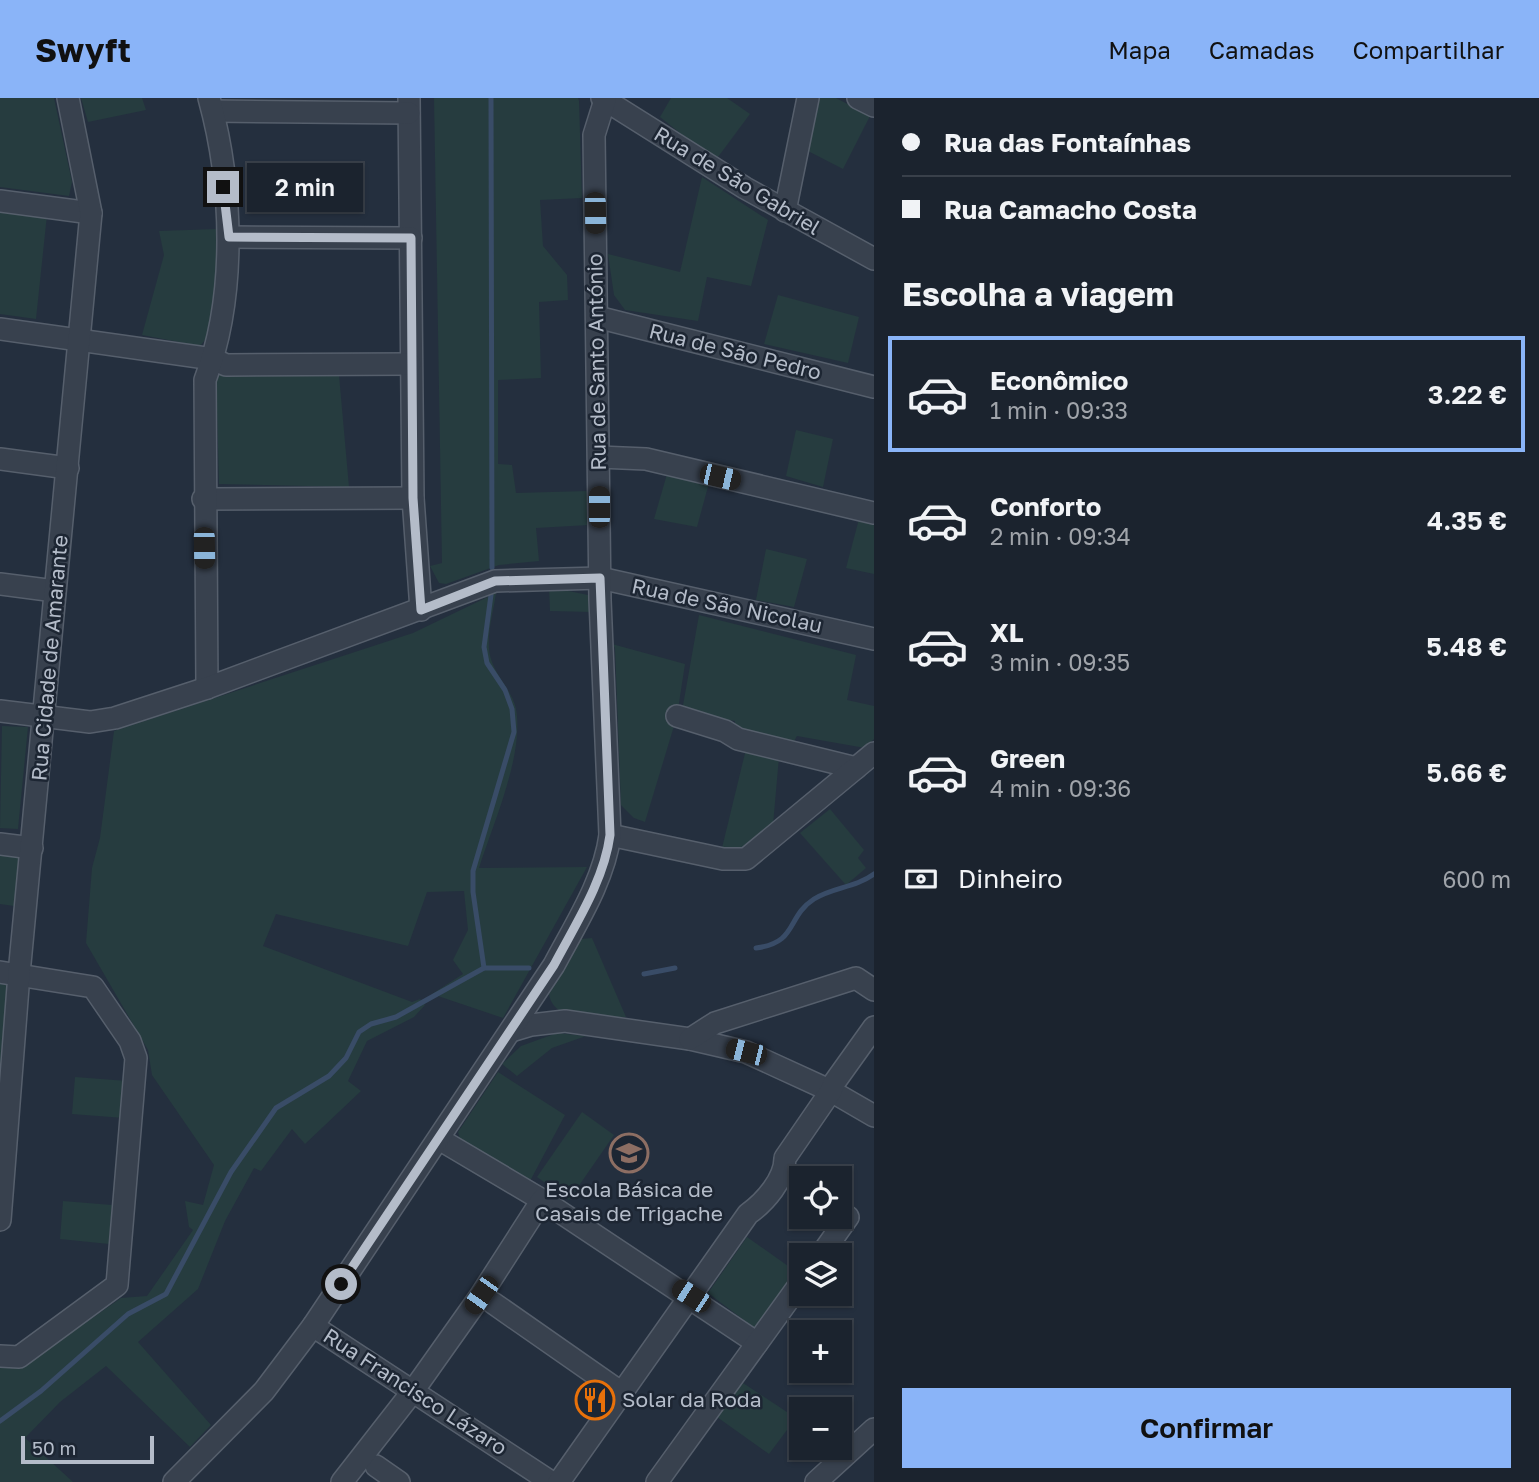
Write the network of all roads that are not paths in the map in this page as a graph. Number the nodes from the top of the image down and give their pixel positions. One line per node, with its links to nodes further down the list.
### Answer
1 (68, 98): 10 (street, Rua Cidade de Amarante)
2 (807, 98): 9 (street)
3 (858, 98): 7 (street)
4 (604, 99): 9 (street, Rua de São Gabriel); 14 (street, Rua de Santo António)
5 (211, 105): 6 (street); 11 (street)
6 (409, 105): 12 (street)
7 (874, 106)
8 (0, 201): 10 (street)
9 (785, 211): 13 (street, Rua de São Gabriel)
10 (91, 213): 16 (street, Rua Cidade de Amarante)
11 (229, 237): 12 (street); 17 (street)
12 (411, 238): 18 (street)
13 (874, 259)
14 (597, 317): 19 (street, Rua de São Pedro); 20 (street, Rua de Santo António)
15 (0, 330): 16 (street)
16 (81, 340): 17 (street); 22 (street, Rua Cidade de Amarante)
17 (213, 359): 18 (street); 24 (street)
18 (410, 365): 23 (street)
19 (874, 387)
20 (599, 457): 25 (street); 26 (street, Rua de Santo António)
21 (0, 459): 22 (street)
22 (68, 468): 28 (street, Rua Cidade de Amarante)
23 (413, 498): 24 (street); 29 (street)
24 (203, 499): 31 (street)
25 (874, 513)
26 (600, 578): 29 (street, Rua de São Nicolau); 30 (street, Rua de São Nicolau); 37 (street, Rua de Santo António)
27 (0, 584): 28 (street)
28 (55, 591): 33 (street, Rua Cidade de Amarante)
29 (421, 610): 31 (street, Rua de São Nicolau)
30 (874, 639)
31 (207, 688): 33 (street, Rua de São Nicolau)
32 (0, 711): 33 (street, Rua de São Nicolau)
33 (44, 716): 39 (street, Rua Cidade de Amarante)
34 (677, 716): 36 (street)
35 (874, 753): 36 (street)
36 (856, 768): 37 (street)
37 (610, 835): 41 (street, Rua de Santo António)
38 (0, 844): 39 (street)
39 (32, 848): 40 (street, Rua Cidade de Amarante)
40 (9, 973): 53 (street, Rua Cidade de Amarante); 59 (street)
41 (536, 989): 43 (street); 45 (street, Rua de Santo António)
42 (874, 990): 46 (street)
43 (565, 1021): 45 (street); 46 (street)
44 (874, 1027): 47 (street)
45 (511, 1031): 49 (street, Rua de Santo António)
46 (690, 1039): 47 (street)
47 (831, 1091): 48 (street); 50 (street)
48 (874, 1116)
49 (439, 1139): 52 (street); 57 (street, Rua de Santo António)
50 (789, 1167)
51 (789, 1180): 54 (street)
52 (542, 1200): 54 (street); 60 (street)
53 (0, 1220)
54 (691, 1296): 58 (street); 61 (street)
55 (789, 1299): 58 (street)
56 (493, 1303): 61 (street)
57 (313, 1326): 60 (street, Rua Francisco Lázaro); 65 (street, Rua de Santo António)
58 (757, 1343): 68 (street)
59 (0, 1356)
60 (413, 1391): 64 (street, Rua Francisco Lázaro); 66 (street)
61 (622, 1393): 64 (street)
62 (874, 1429): 69 (street)
63 (376, 1466): 67 (street)
64 (563, 1480)
65 (174, 1482)
66 (342, 1482)
67 (399, 1482)
68 (657, 1482)
69 (816, 1482)

